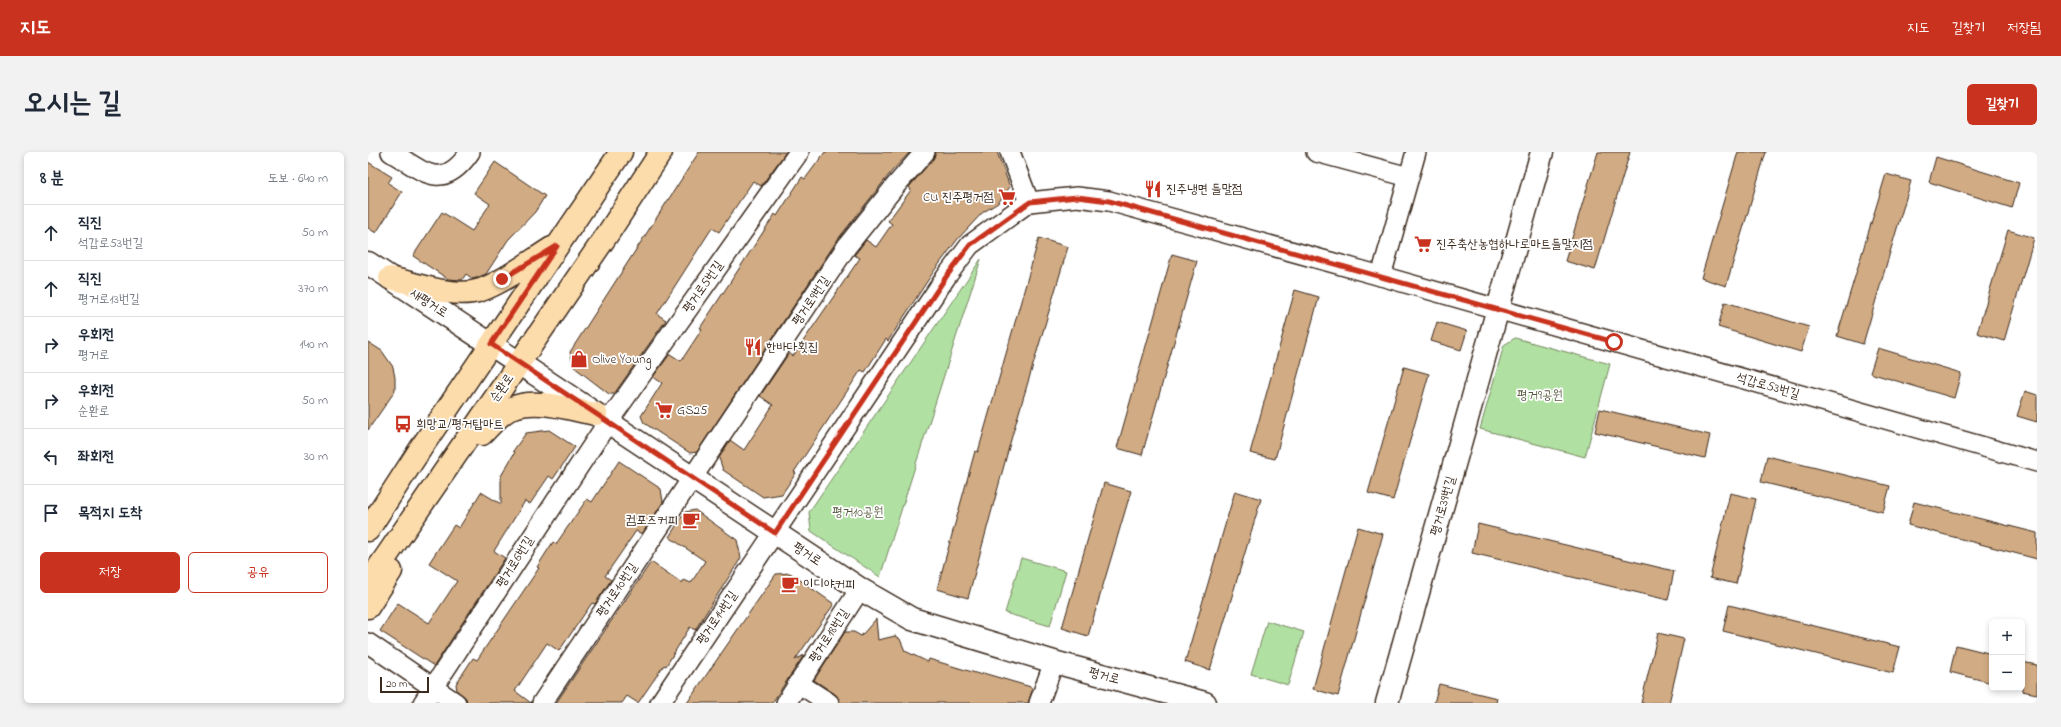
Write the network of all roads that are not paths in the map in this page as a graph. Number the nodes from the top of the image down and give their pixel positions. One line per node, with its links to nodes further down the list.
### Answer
1 (391, 152): 2 (street)
2 (470, 152)
3 (621, 152): 13 (main road)
4 (661, 152): 19 (main road, 순환로)
5 (798, 152): 20 (street, 평거로5번길)
6 (925, 152): 24 (street, 평거로9번길)
7 (1010, 152): 12 (street)
8 (1316, 152): 11 (street)
9 (1416, 152): 11 (street)
10 (1542, 152): 17 (street, 평거로39번길)
11 (1410, 177): 15 (street)
12 (1030, 202): 15 (street, 석갑로53번길); 27 (street, 평거로14번길)
13 (557, 246): 16 (main road); 18 (main road)
14 (368, 263): 16 (street, 새평거로)
15 (1381, 276): 17 (street, 석갑로53번길)
16 (390, 278): 18 (street, 새평거로)
17 (1499, 310): 22 (street, 석갑로53번길); 42 (street, 평거로39번길)
18 (491, 344): 19 (street, 평거로); 21 (main road)
19 (520, 362): 20 (street, 평거로); 23 (main road, 순환로)
20 (602, 418): 23 (main road); 24 (street, 평거로); 34 (street, 평거로6번길)
21 (421, 448): 25 (main road); 26 (main road)
22 (2037, 462)
23 (448, 464): 28 (main road, 순환로); 30 (main road)
24 (692, 478): 27 (street, 평거로); 36 (street, 평거로10번길)
25 (368, 504)
26 (368, 530)
27 (775, 533): 29 (street, 평거로); 37 (street, 평거로14번길)
28 (368, 583)
29 (860, 590): 32 (street, 평거로); 33 (street, 평거로18번길)
30 (368, 607)
31 (368, 643): 34 (street)
32 (1054, 662): 40 (street); 41 (street, 평거로)
33 (798, 683): 38 (street, 평거로18번길); 39 (street)
34 (428, 695): 35 (street)
35 (456, 703)
36 (542, 703)
37 (660, 703)
38 (786, 703)
39 (829, 703)
40 (1039, 703)
41 (1205, 703)
42 (1388, 703)

